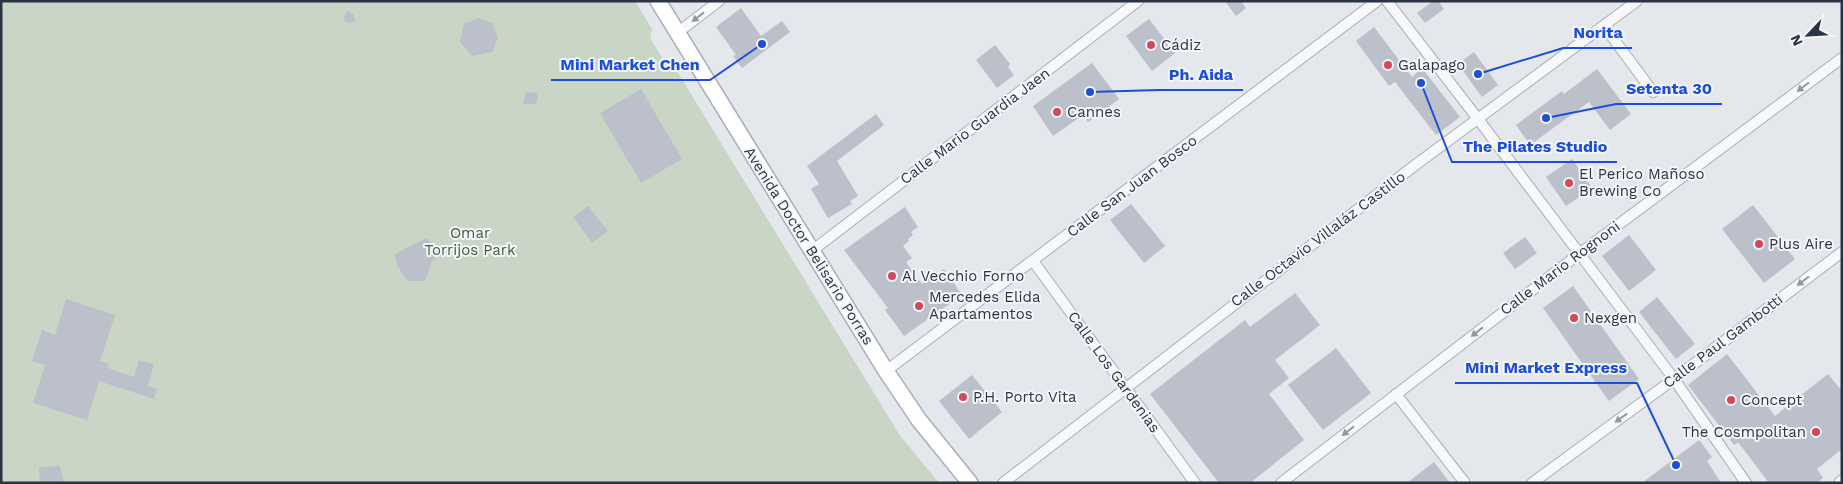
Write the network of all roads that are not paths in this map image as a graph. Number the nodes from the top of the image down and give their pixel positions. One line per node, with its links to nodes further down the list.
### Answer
1 (658, 1): 8 (street, Avenida Doctor Belisario Porras)
2 (718, 1): 8 (street, one-way to 8)
3 (1138, 1): 12 (street, Calle Mario Guardia Jaen)
4 (1377, 1): 15 (street, Calle San Juan Bosco)
5 (1386, 1): 11 (street)
6 (1637, 1): 7 (street, Calle Octavio Villaláz Castillo)
7 (1604, 26): 10 (street); 11 (street, Calle Octavio Villaláz Castillo)
8 (677, 33): 12 (street, Avenida Doctor Belisario Porras)
9 (1842, 58): 14 (street, Calle Mario Rognoni, one-way to 14)
10 (1654, 92)
11 (1478, 119): 14 (street); 18 (street, Calle Octavio Villaláz Castillo)
12 (813, 250): 16 (street, Avenida Doctor Belisario Porras)
13 (1842, 252): 17 (street, Calle Paul Gambotti, one-way to 17)
14 (1579, 254): 17 (street); 19 (street, Calle Mario Rognoni, one-way to 19)
15 (1033, 261): 16 (street, Calle San Juan Bosco); 18 (street, Calle Los Gardenias)
16 (886, 371): 20 (street, Avenida Doctor Belisario Porras)
17 (1674, 379): 25 (street, Calle Paul Gambotti, one-way to 25); 26 (street)
18 (1125, 388): 21 (street, Calle Octavio Villaláz Castillo); 22 (street, Calle Los Gardenias)
19 (1396, 394): 23 (street, Calle Mario Rognoni, one-way to 23); 24 (street)
20 (970, 483)
21 (1002, 483)
22 (1195, 483)
23 (1281, 483)
24 (1465, 483)
25 (1532, 483)
26 (1746, 483)

